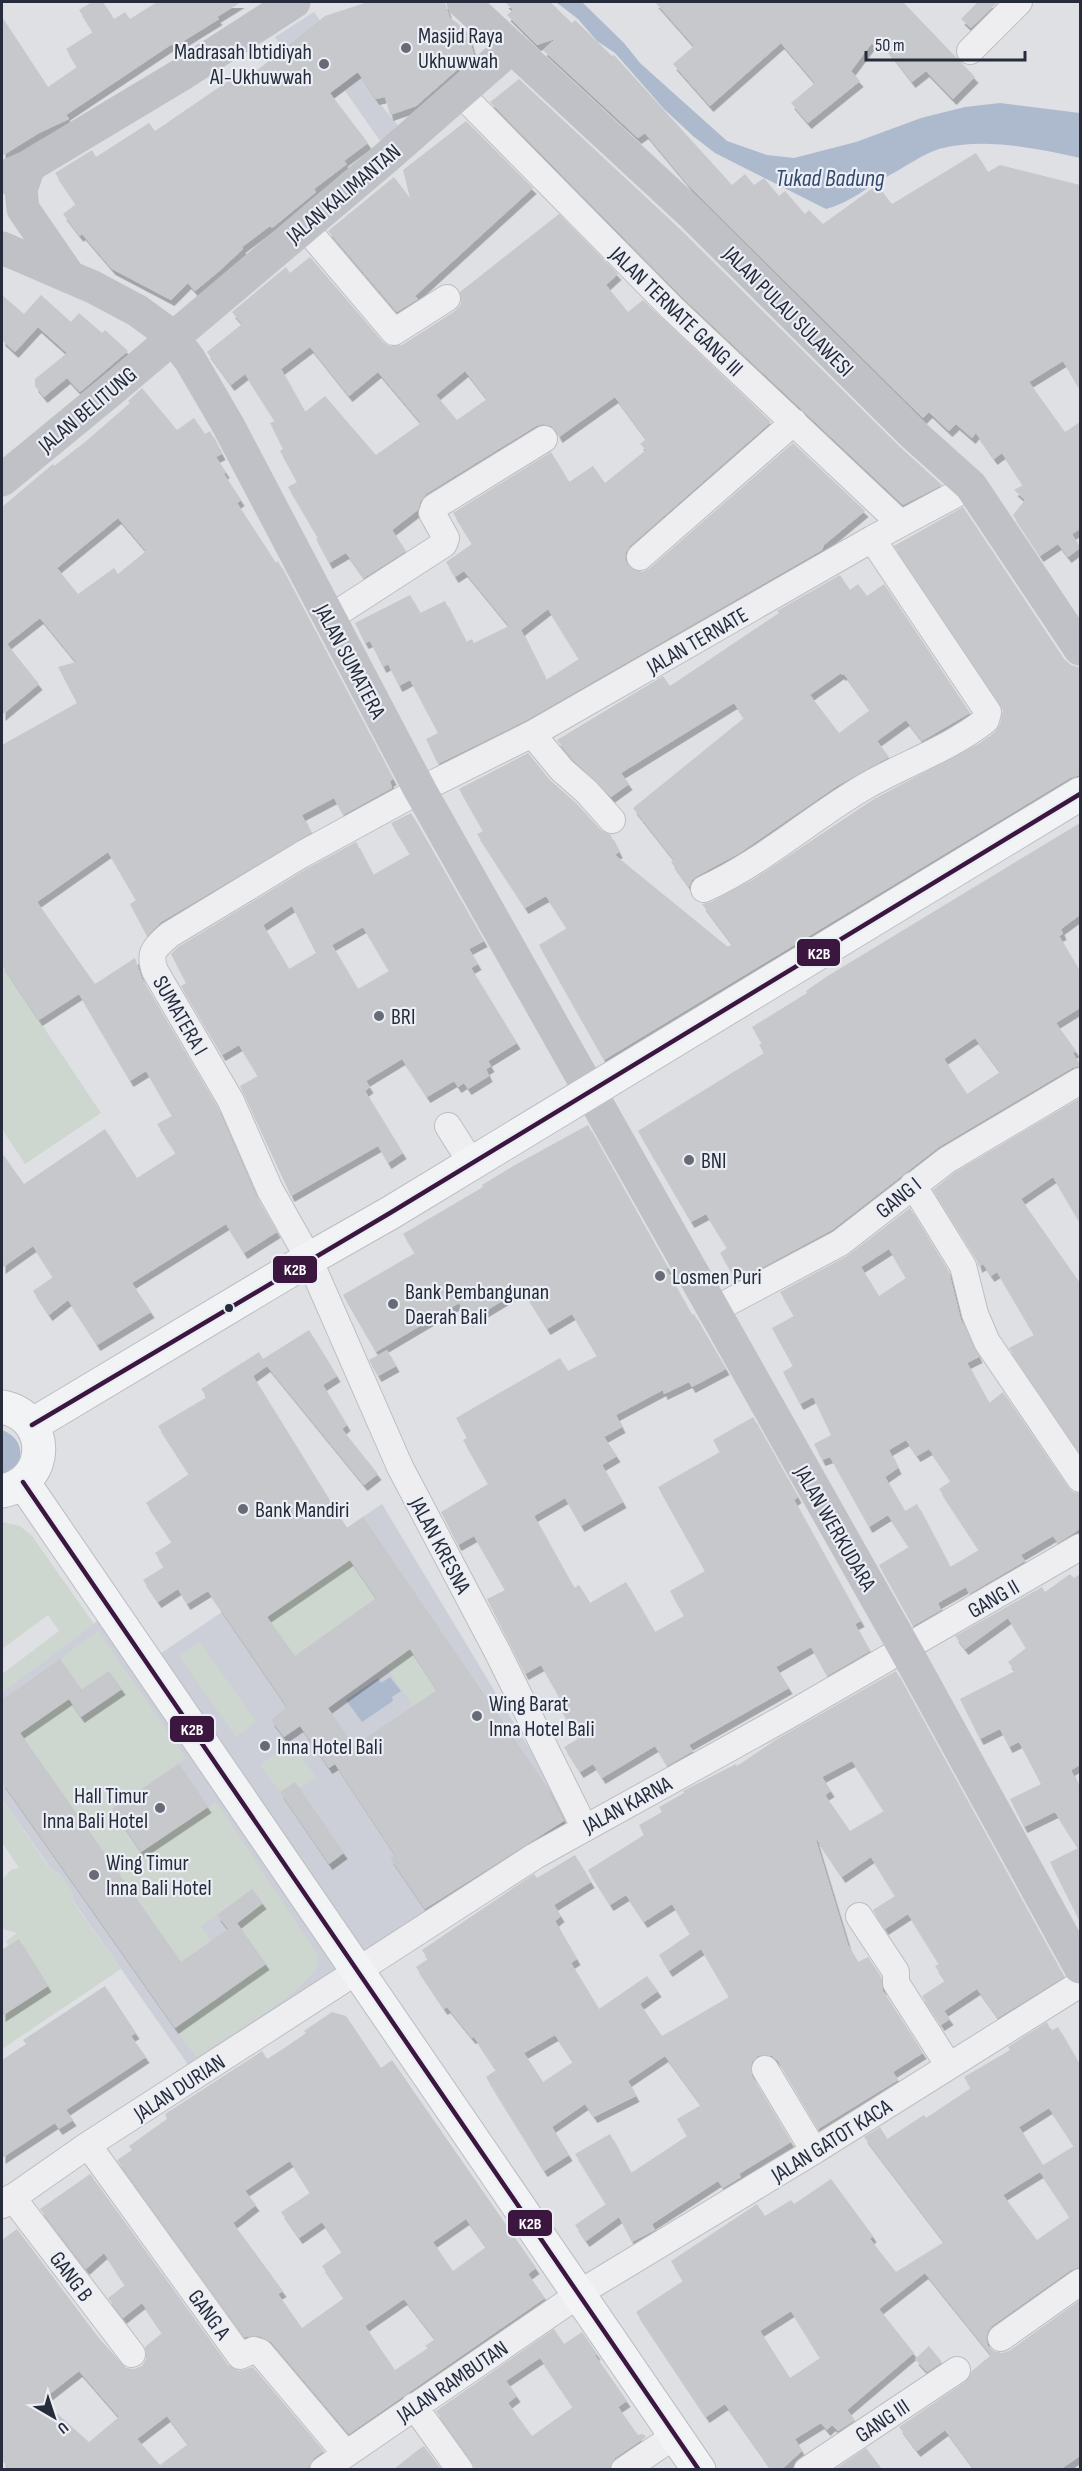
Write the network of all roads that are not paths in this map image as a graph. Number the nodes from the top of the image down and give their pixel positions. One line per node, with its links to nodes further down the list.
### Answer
1 (294, 2): 7 (street)
2 (463, 2): 4 (street, JALAN PULAU SULAWESI)
3 (1019, 2): 5 (street)
4 (512, 47): 6 (street, JALAN KALIMANTAN); 16 (street, JALAN PULAU SULAWESI)
5 (970, 51)
6 (460, 93): 8 (street, JALAN KALIMANTAN); 13 (street, JALAN TERNATE GANG III)
7 (15, 172): 10 (street, JALAN SUMATERA)
8 (304, 226): 11 (street); 12 (street, JALAN KALIMANTAN)
9 (2, 248): 10 (street, JALAN SUMATERA)
10 (69, 276): 12 (street, JALAN SUMATERA)
11 (447, 298)
12 (172, 336): 15 (street, JALAN BELITUNG); 20 (street, JALAN SUMATERA)
13 (794, 422): 17 (street, JALAN TERNATE GANG III); 19 (street)
14 (544, 439): 20 (street)
15 (2, 480)
16 (971, 486): 17 (street, JALAN TERNATE); 21 (street, JALAN PULAU SULAWESI)
17 (900, 523): 18 (street, JALAN TERNATE)
18 (872, 539): 22 (street, JALAN TERNATE); 26 (street)
19 (640, 557)
20 (328, 619): 23 (street, JALAN SUMATERA)
21 (1080, 650)
22 (532, 734): 23 (street, JALAN TERNATE); 25 (street)
23 (420, 790): 28 (street, JALAN SUMATERA); 32 (street, SUMATERA I)
24 (1080, 794): 28 (main road)
25 (612, 820)
26 (704, 889)
27 (1080, 1081): 31 (street, GANG I)
28 (589, 1091): 30 (main road); 33 (street, JALAN WERKUDARA)
29 (448, 1126): 30 (street)
30 (472, 1164): 32 (main road)
31 (913, 1185): 33 (street, GANG I); 36 (street)
32 (309, 1259): 35 (main road); 40 (street, JALAN KRESNA)
33 (714, 1310): 39 (street, JALAN WERKUDARA)
34 (2, 1407): 35 (main road)
35 (32, 1425): 37 (main road)
36 (1080, 1479)
37 (12, 1486): 43 (main road)
38 (1080, 1547): 39 (street, GANG II)
39 (905, 1649): 40 (street, JALAN KARNA); 42 (street, JALAN WERKUDARA)
40 (584, 1827): 43 (street, JALAN KARNA)
41 (859, 1917): 45 (street)
42 (1080, 1967)
43 (358, 1971): 47 (street, JALAN DURIAN); 51 (main road)
44 (1080, 1984): 45 (street, JALAN GATOT KACA)
45 (949, 2066): 48 (street, JALAN GATOT KACA)
46 (765, 2069): 48 (street)
47 (88, 2145): 49 (street, JALAN DURIAN); 57 (street, GANG A)
48 (814, 2151): 51 (street, JALAN GATOT KACA)
49 (7, 2201): 53 (street, GANG B)
50 (1080, 2282): 52 (street)
51 (580, 2293): 55 (street, JALAN RAMBUTAN); 56 (main road)
52 (1001, 2338)
53 (132, 2354)
54 (957, 2370): 62 (street, GANG III)
55 (414, 2406): 57 (street, JALAN RAMBUTAN); 59 (street)
56 (676, 2435): 60 (street); 61 (main road)
57 (346, 2454): 58 (street, JALAN RAMBUTAN)
58 (323, 2469)
59 (460, 2469)
60 (624, 2469)
61 (699, 2469)
62 (807, 2469)

